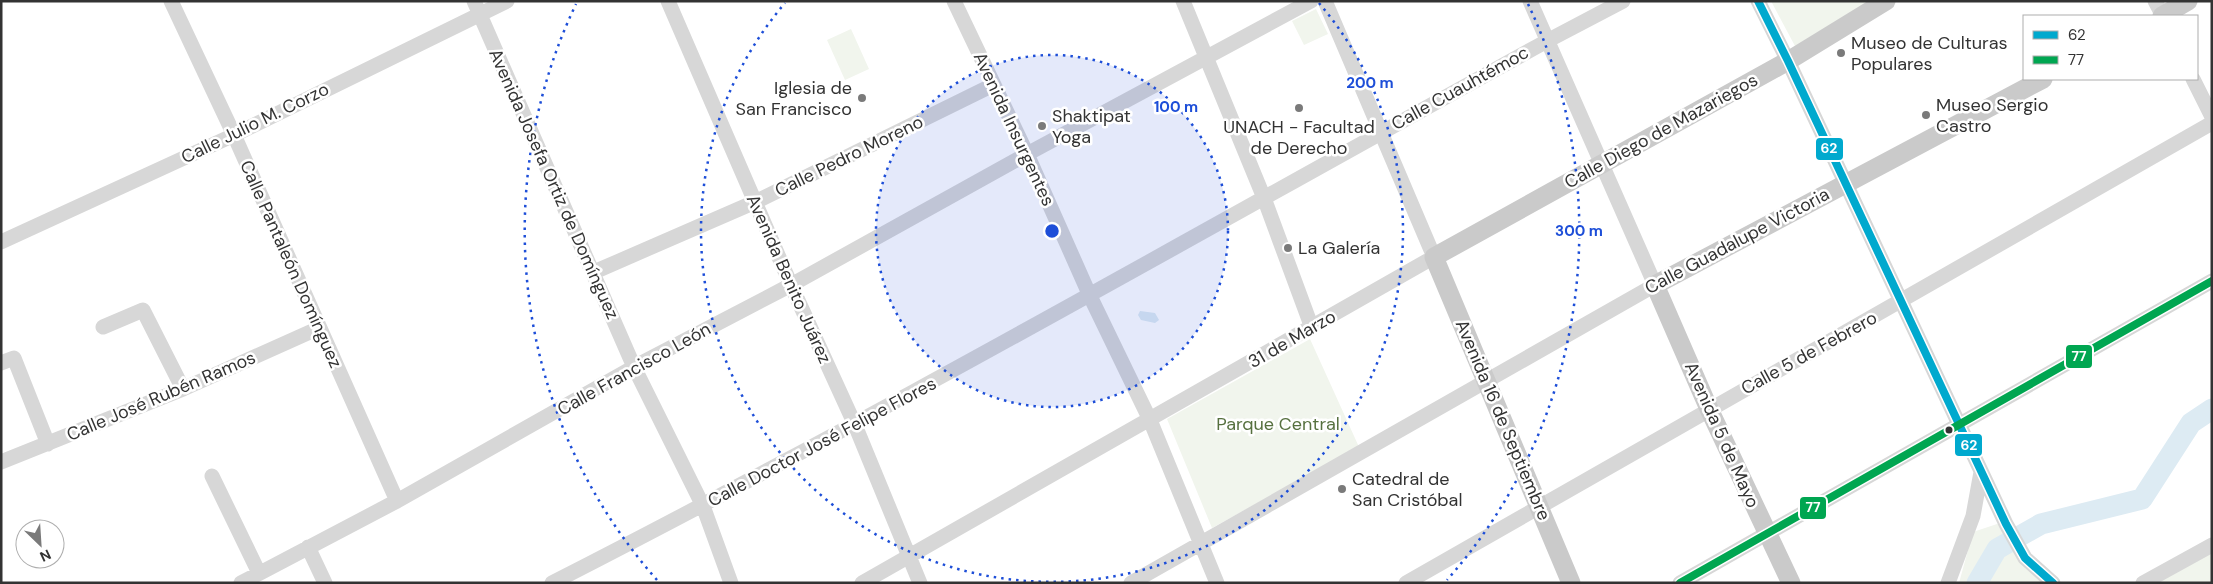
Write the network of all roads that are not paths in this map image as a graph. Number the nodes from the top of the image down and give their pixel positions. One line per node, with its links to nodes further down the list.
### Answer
1 (171, 1): 26 (street, Calle Pantaleón Domínguez)
2 (507, 1): 14 (street, Calle Julio M. Corzo)
3 (668, 1): 31 (street, Avenida Benito Juárez)
4 (954, 1): 22 (street, Avenida Insurgentes)
5 (1183, 1): 18 (street)
6 (1311, 1): 18 (street, Calle Francisco León)
7 (1325, 1): 25 (street)
8 (1530, 1): 17 (street)
9 (1623, 1): 17 (street, Calle Cuauhtémoc)
10 (1758, 1): 19 (street)
11 (1886, 1): 19 (main road, Calle Diego de Mazariegos)
12 (2155, 1): 15 (street)
13 (2188, 1): 16 (main road)
14 (477, 7): 26 (street, Calle Julio M. Corzo); 34 (street, Avenida Josefa Ortiz de Domínguez)
15 (2162, 15)
16 (2165, 15)
17 (1547, 41): 25 (street, Calle Cuauhtémoc); 28 (street)
18 (1206, 57): 27 (street, Calle Francisco León); 30 (street)
19 (1788, 61): 28 (main road, Calle Diego de Mazariegos); 29 (street)
20 (2041, 80): 29 (main road, Calle Guadalupe Victoria)
21 (2194, 80): 23 (street)
22 (993, 85): 27 (street, Avenida Insurgentes); 31 (street, Calle Pedro Moreno)
23 (2212, 117)
24 (2212, 123): 39 (street, Calle 5 de Febrero)
25 (1381, 132): 30 (street, Calle Cuauhtémoc); 33 (street)
26 (234, 135): 32 (street, Calle Julio M. Corzo); 41 (street, Calle Pantaleón Domínguez)
27 (1027, 154): 36 (street, Calle Francisco León); 38 (street, Avenida Insurgentes)
28 (1601, 164): 33 (main road, Calle Diego de Mazariegos); 37 (street)
29 (1846, 183): 37 (main road, Calle Guadalupe Victoria); 39 (street)
30 (1264, 198): 38 (street, Calle Cuauhtémoc); 42 (street)
31 (755, 202): 34 (street, Calle Pedro Moreno); 36 (street, Avenida Benito Juárez)
32 (1, 242)
33 (1434, 257): 42 (street, 31 de Marzo); 45 (main road, Avenida 16 de Septiembre)
34 (594, 272): 44 (street, Avenida Josefa Ortiz de Domínguez)
35 (2212, 282): 50 (street)
36 (791, 285): 44 (street, Calle Francisco León); 49 (street, Avenida Benito Juárez)
37 (1655, 286): 45 (street, Calle Guadalupe Victoria); 47 (main road, Avenida 5 de Mayo)
38 (1090, 296): 48 (street, Avenida Insurgentes); 49 (street, Calle Doctor José Felipe Flores)
39 (1902, 302): 47 (street, Calle 5 de Febrero); 50 (street)
40 (103, 327): 46 (street)
41 (319, 328): 46 (street, Calle José Rubén Ramos); 55 (street, Calle Pantaleón Domínguez)
42 (1312, 328): 48 (street, 31 de Marzo)
43 (8, 360): 51 (street)
44 (634, 367): 55 (street, Calle Francisco León); 56 (street, Avenida Josefa Ortiz de Domínguez)
45 (1487, 380): 57 (main road, Avenida 16 de Septiembre); 59 (street, Calle Guadalupe Victoria)
46 (183, 389): 51 (street, Calle José Rubén Ramos)
47 (1709, 408): 57 (street, Calle 5 de Febrero); 58 (main road, Avenida 5 de Mayo)
48 (1150, 420): 59 (street, Avenida Insurgentes); 62 (street, 31 de Marzo)
49 (855, 425): 56 (street, Calle Doctor José Felipe Flores); 62 (street, Avenida Benito Juárez)
50 (1960, 425): 53 (street); 58 (street)
51 (48, 444): 52 (street, Calle José Rubén Ramos)
52 (1, 462)
53 (1981, 472): 77 (street); 78 (street)
54 (212, 476): 63 (street)
55 (397, 501): 61 (street, Calle Francisco León)
56 (703, 506): 67 (street, Calle Doctor José Felipe Flores); 68 (street, Avenida Josefa Ortiz de Domínguez)
57 (1538, 507): 64 (street, Calle 5 de Febrero); 74 (main road, Avenida 16 de Septiembre)
58 (1766, 533): 75 (street); 76 (main road, Avenida 5 de Mayo)
59 (1201, 543): 71 (street, Calle Guadalupe Victoria); 72 (street, Avenida Insurgentes)
60 (2212, 546): 79 (street)
61 (308, 547): 63 (street, Calle Francisco León); 66 (street)
62 (910, 556): 69 (street, 31 de Marzo); 70 (street, Avenida Benito Juárez)
63 (259, 573): 65 (street, Calle Francisco León)
64 (1423, 578): 73 (street, Calle 5 de Febrero)
65 (240, 583)
66 (325, 583)
67 (552, 583)
68 (731, 583)
69 (862, 583)
70 (920, 583)
71 (1130, 583)
72 (1217, 583)
73 (1406, 583)
74 (1571, 583)
75 (1680, 583)
76 (1791, 583)
77 (1948, 583)
78 (2054, 583)
79 (2143, 583)

